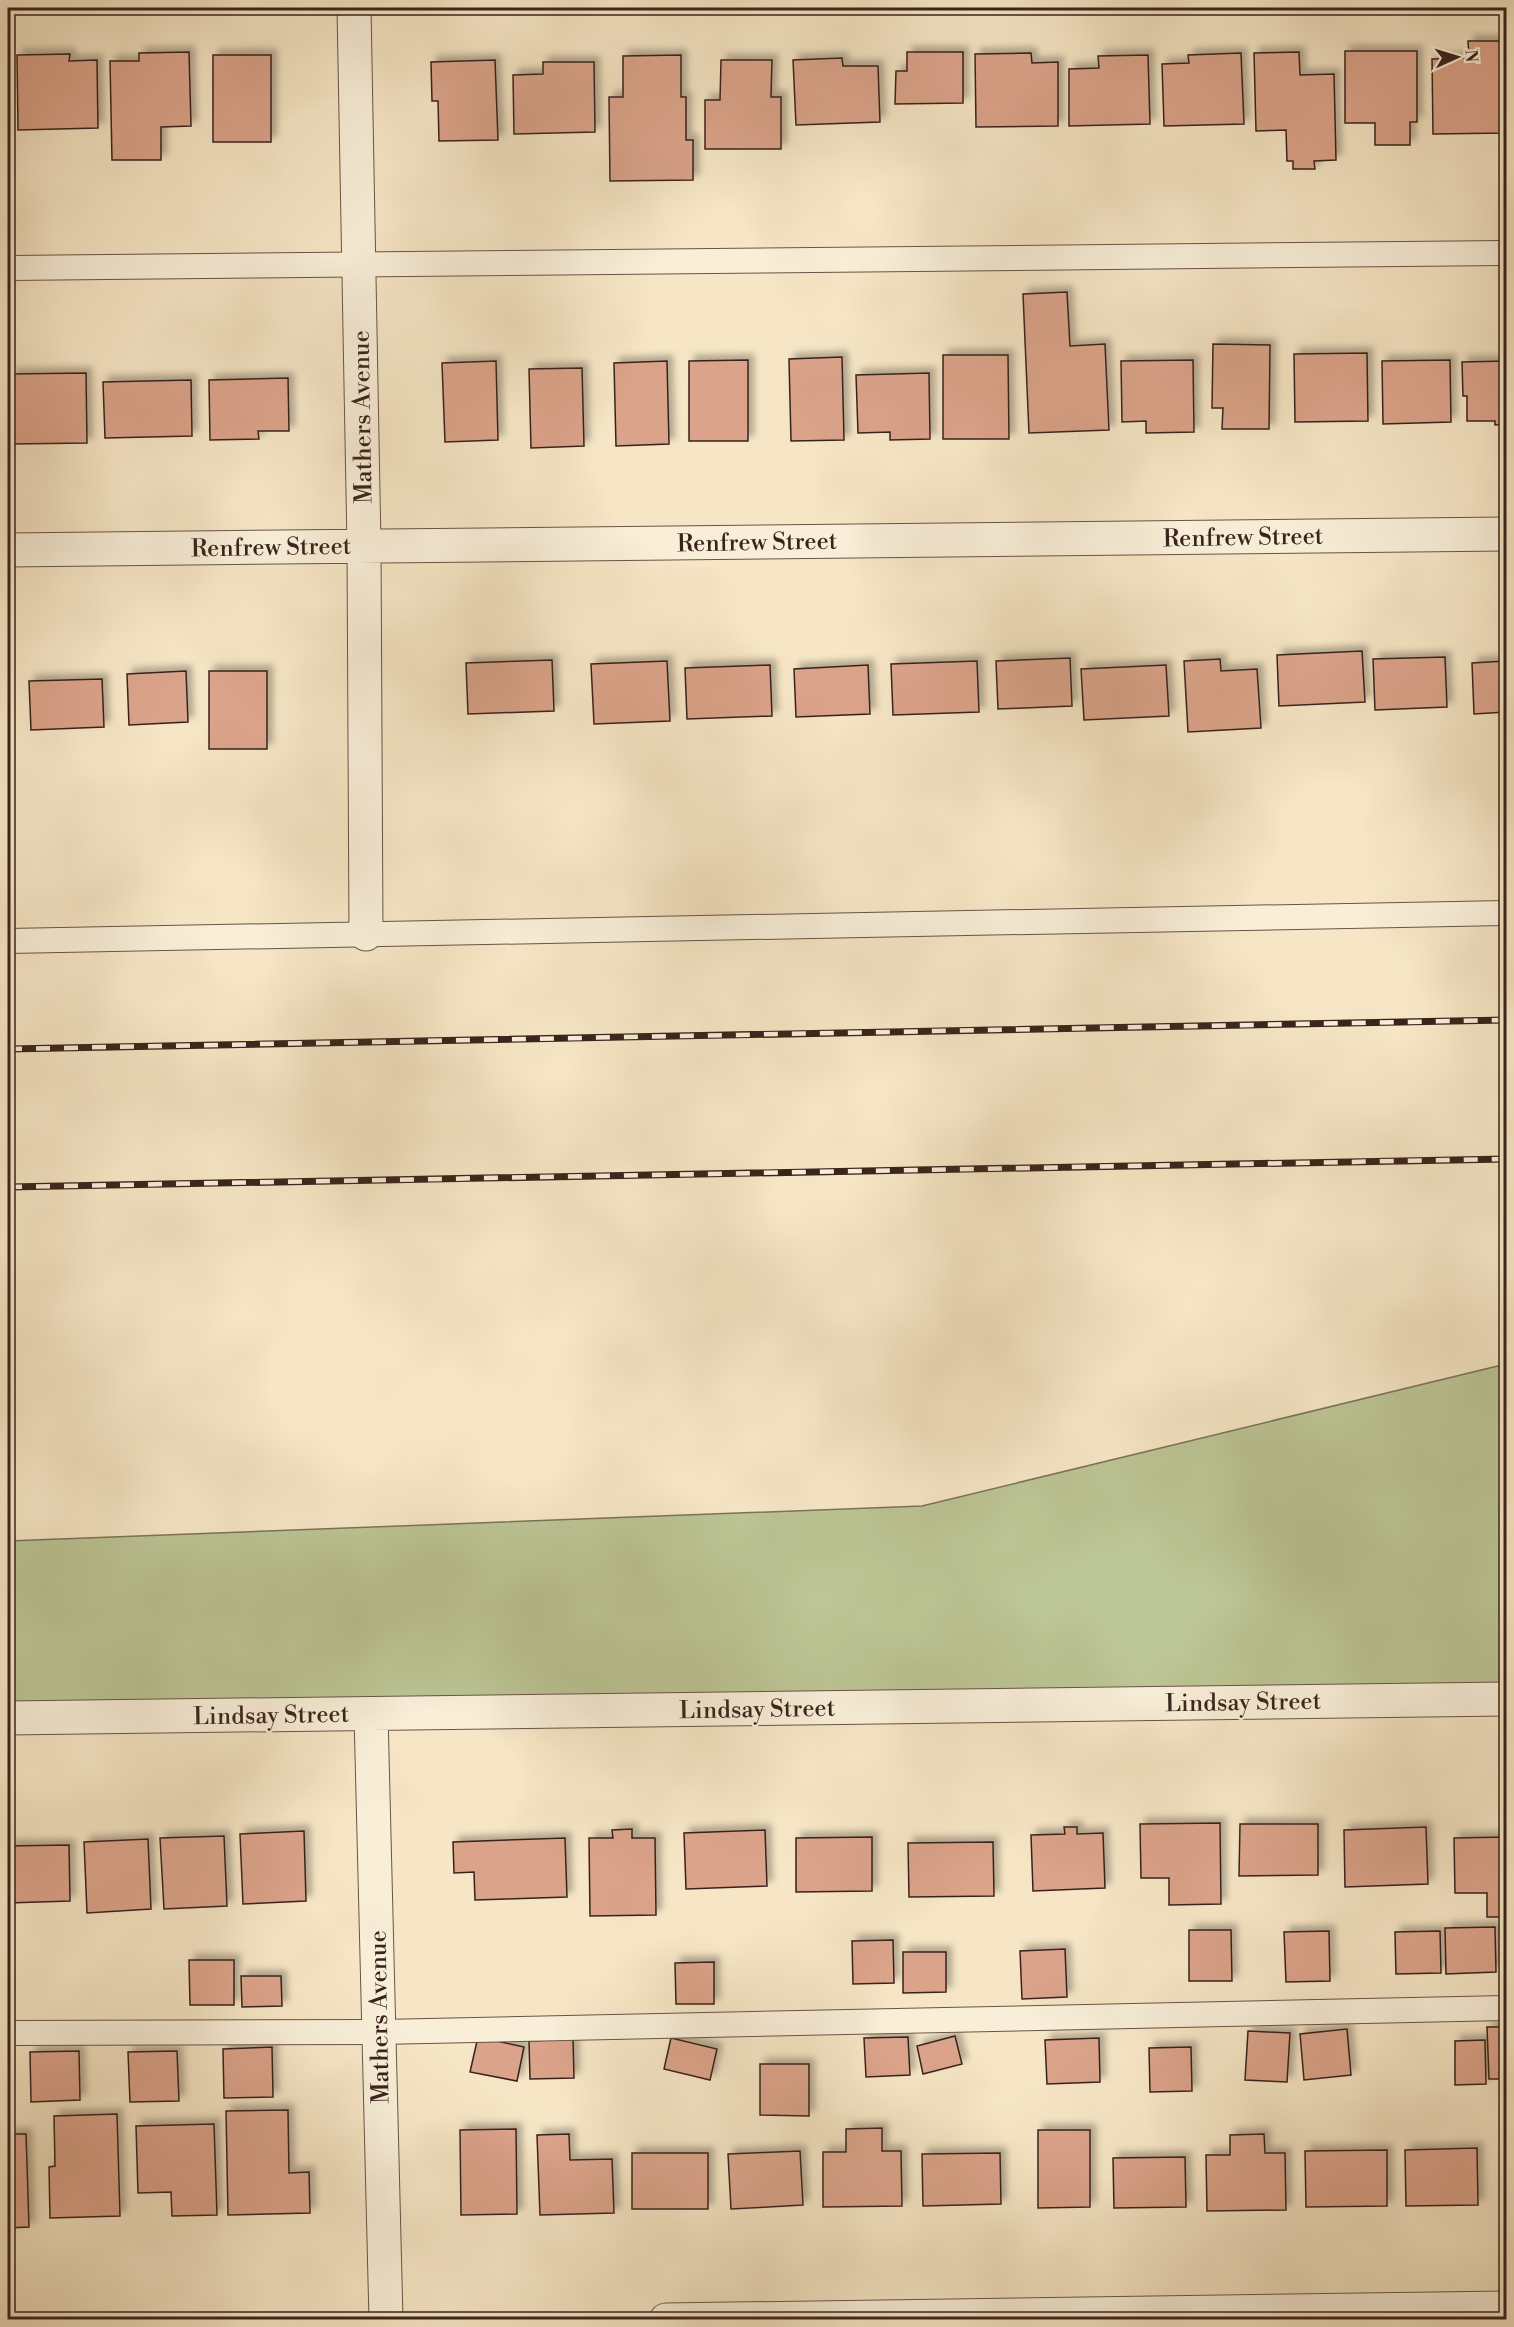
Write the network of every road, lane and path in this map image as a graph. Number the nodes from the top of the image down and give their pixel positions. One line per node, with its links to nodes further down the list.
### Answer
1 (354, 8): 3 (street, Mathers Avenue)
2 (1506, 253): 3 (lane)
3 (359, 264): 4 (lane); 6 (street, Mathers Avenue)
4 (8, 268)
5 (1506, 534): 6 (street, Renfrew Street)
6 (364, 546): 7 (street, Renfrew Street); 9 (street, Mathers Avenue)
7 (8, 550)
8 (1506, 913): 9 (lane)
9 (366, 934): 10 (lane)
10 (8, 941)
11 (1506, 1699): 12 (street, Lindsay Street)
12 (371, 1714): 13 (street, Lindsay Street); 15 (street, Mathers Avenue)
13 (8, 1718)
14 (1506, 2008): 15 (lane)
15 (380, 2032): 16 (lane); 18 (street, Mathers Avenue)
16 (8, 2033)
17 (1506, 2308): 19 (street)
18 (386, 2319)
19 (666, 2319)

